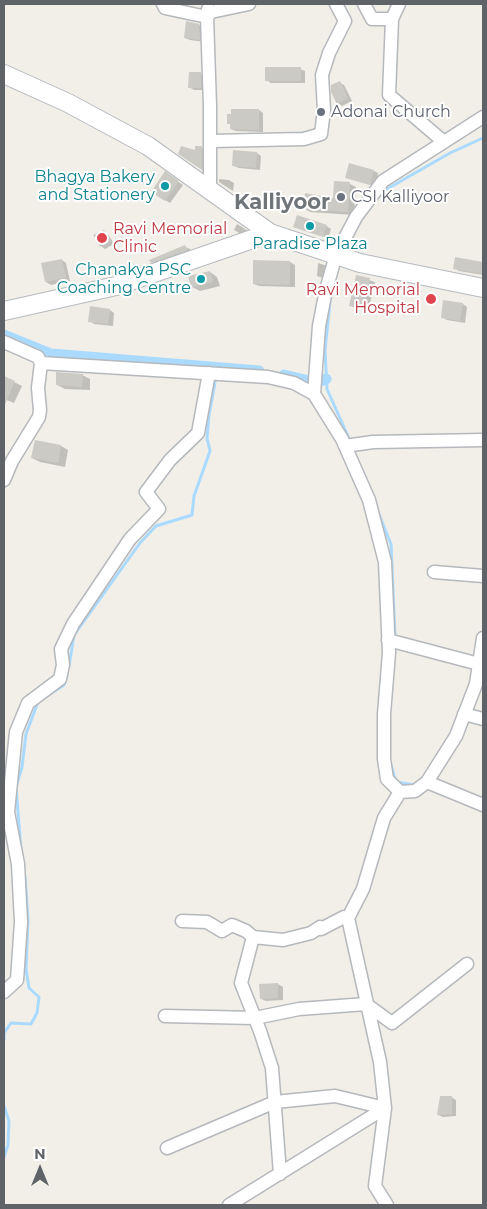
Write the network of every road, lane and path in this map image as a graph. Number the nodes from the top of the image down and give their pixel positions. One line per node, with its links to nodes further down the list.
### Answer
1 (163, 4): 7 (street)
2 (208, 4): 7 (street)
3 (249, 4): 7 (street)
4 (336, 4): 11 (street)
5 (364, 4): 8 (street)
6 (399, 4): 8 (street)
7 (207, 17): 11 (street)
8 (392, 19): 12 (street)
9 (4, 74): 13 (main road)
10 (483, 117): 12 (street)
11 (211, 141): 13 (street)
12 (444, 142): 15 (street)
13 (210, 190): 14 (main road)
14 (270, 233): 15 (main road); 17 (main road)
15 (336, 255): 16 (main road); 21 (street)
16 (483, 288)
17 (4, 311)
18 (4, 342): 19 (street)
19 (41, 363): 20 (street); 24 (street)
20 (209, 373): 21 (street); 39 (street)
21 (314, 394): 23 (street)
22 (483, 440): 23 (street)
23 (350, 445): 28 (street)
24 (4, 478)
25 (434, 572): 26 (street)
26 (483, 576)
27 (483, 638): 29 (street)
28 (389, 640): 29 (street); 33 (street)
29 (479, 664): 30 (street)
30 (464, 714): 31 (street); 32 (street)
31 (483, 719)
32 (427, 782): 33 (street); 34 (street)
33 (400, 792): 35 (street)
34 (483, 805)
35 (348, 918): 37 (street); 40 (street)
36 (182, 921): 37 (street)
37 (253, 937): 42 (street)
38 (467, 964): 40 (street)
39 (4, 992)
40 (366, 1004): 42 (street); 44 (street)
41 (165, 1016): 42 (street)
42 (255, 1018): 43 (street)
43 (275, 1102): 44 (street); 45 (street); 46 (street)
44 (385, 1108): 46 (street); 48 (street)
45 (166, 1148)
46 (280, 1174): 47 (street)
47 (229, 1205)
48 (387, 1205)

